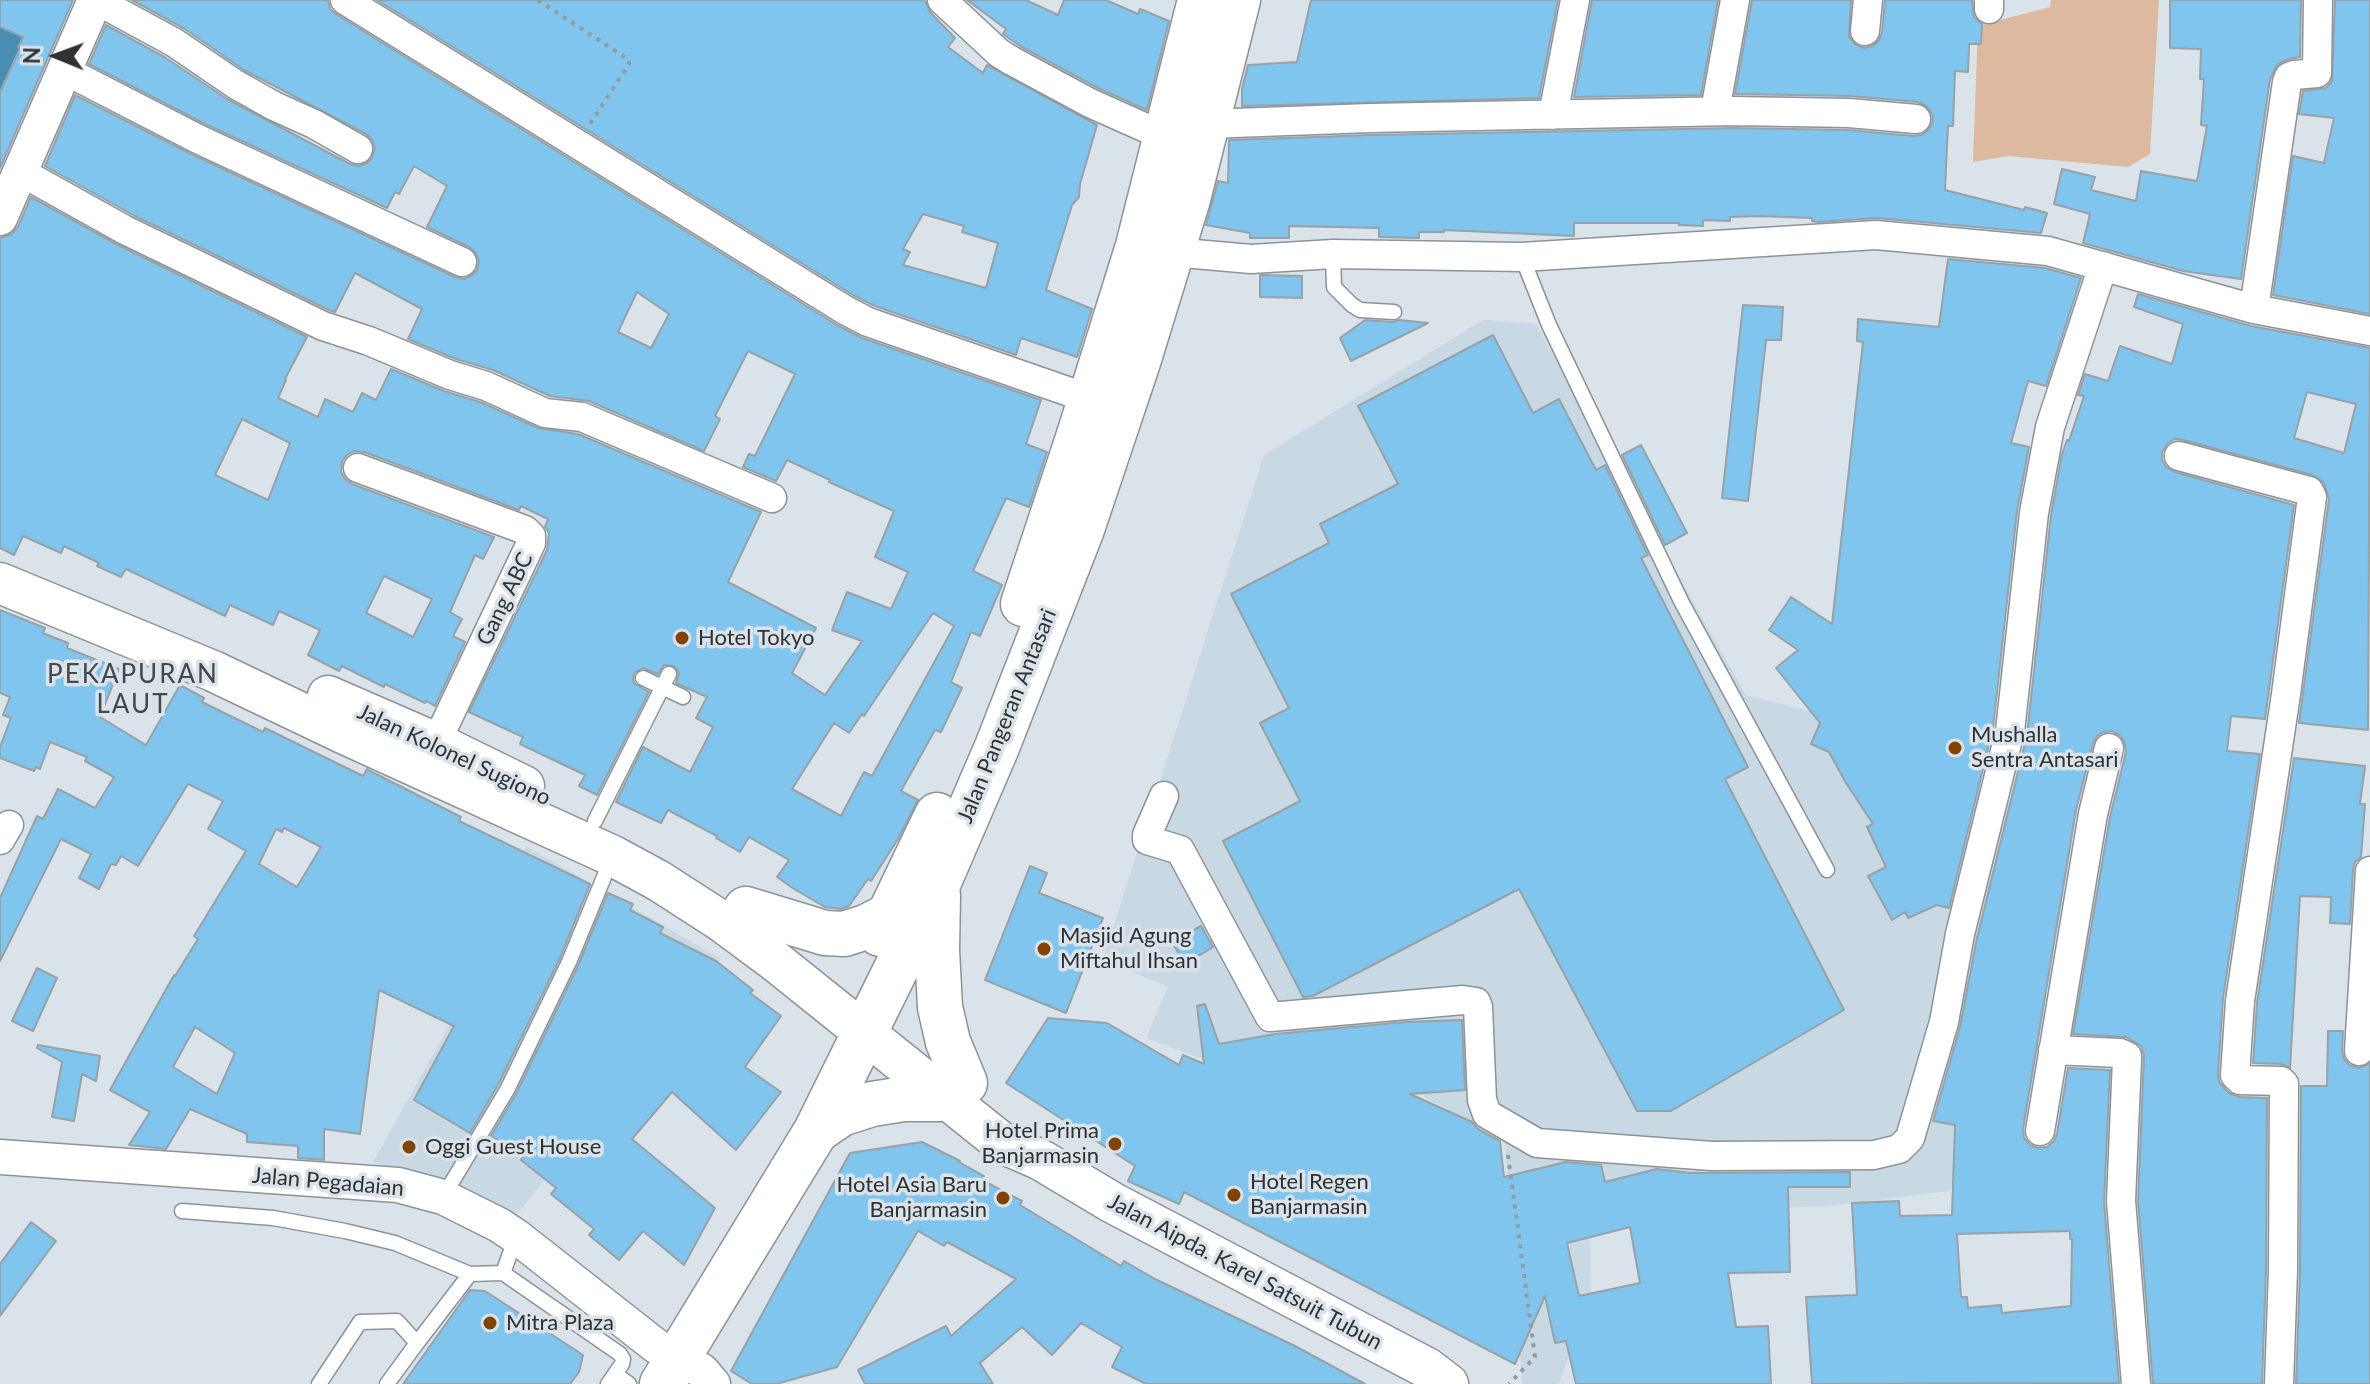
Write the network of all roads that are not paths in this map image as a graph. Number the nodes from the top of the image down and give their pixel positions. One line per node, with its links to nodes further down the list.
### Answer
1 (95, 0): 10 (street); 16 (street)
2 (345, 0): 27 (street)
3 (942, 0): 15 (street)
4 (1575, 0): 12 (street)
5 (1735, 0): 11 (street)
6 (1868, 0): 9 (street)
7 (2318, 0): 24 (street)
8 (1218, 6): 14 (highway, Jalan Pangeran Antasari); 15 (highway, Jalan Pangeran Antasari)
9 (1865, 31)
10 (64, 70): 17 (street); 22 (street)
11 (1715, 111): 12 (street); 13 (street)
12 (1553, 115): 14 (street)
13 (1916, 119)
14 (1207, 124): 19 (highway, Jalan Pangeran Antasari)
15 (1166, 137): 27 (highway, Jalan Pangeran Antasari)
16 (358, 149)
17 (21, 172): 18 (street); 30 (street)
18 (0, 218)
19 (1172, 252): 20 (street); 45 (highway, Jalan Pangeran Antasari)
20 (1333, 254): 21 (street); 25 (lane)
21 (1522, 257): 23 (street); 43 (lane)
22 (462, 262)
23 (2103, 266): 24 (street); 40 (street)
24 (2254, 309): 26 (street)
25 (1394, 312)
26 (2370, 331)
27 (1090, 399): 47 (highway, Jalan Pangeran Antasari)
28 (2179, 456): 68 (street)
29 (358, 468): 38 (street, Gang ABC)
30 (772, 498)
31 (0, 557): 33 (main road, Jalan Kolonel Sugiono)
32 (0, 583): 33 (main road, Jalan Kolonel Sugiono)
33 (174, 642): 37 (main road, Jalan Kolonel Sugiono)
34 (643, 678): 35 (lane)
35 (666, 681): 36 (lane); 41 (lane)
36 (683, 697)
37 (349, 721): 38 (main road, Jalan Kolonel Sugiono); 42 (main road, Jalan Kolonel Sugiono)
38 (436, 743): 41 (main road, Jalan Kolonel Sugiono)
39 (2109, 748): 49 (street)
40 (1164, 796)
41 (595, 821): 46 (main road, Jalan Kolonel Sugiono)
42 (613, 856): 48 (main road, Jalan Kolonel Sugiono); 55 (lane)
43 (1827, 870)
44 (2370, 871): 50 (street)
45 (938, 884): 48 (highway, Jalan Pangeran Antasari); 51 (highway)
46 (746, 909): 47 (highway); 48 (main road, Jalan Kolonel Sugiono)
47 (888, 916): 48 (highway, Jalan Pangeran Antasari)
48 (859, 1012): 51 (main road, Jalan Aipda. Karel Satsuit Tubun); 52 (highway, Jalan Pangeran Antasari); 61 (highway, Jalan Pangeran Antasari)
49 (2053, 1050): 53 (street); 67 (street)
50 (2359, 1051)
51 (956, 1091): 52 (highway); 66 (main road, Jalan Aipda. Karel Satsuit Tubun)
52 (816, 1131): 61 (highway, Jalan Pangeran Antasari)
53 (2040, 1131)
54 (0, 1157): 55 (street, Jalan Pegadaian)
55 (443, 1197): 57 (street, Jalan Pegadaian)
56 (182, 1211): 59 (lane)
57 (517, 1237): 58 (lane); 61 (street, Jalan Pegadaian)
58 (503, 1273): 59 (lane); 62 (lane)
59 (470, 1274): 60 (lane)
60 (417, 1343): 63 (lane); 64 (lane)
61 (666, 1362): 62 (highway, Jalan Pangeran Antasari); 65 (street, Jalan Pegadaian)
62 (621, 1381)
63 (319, 1384)
64 (387, 1384)
65 (713, 1384)
66 (1448, 1384)
67 (2136, 1384)
68 (2279, 1384)

